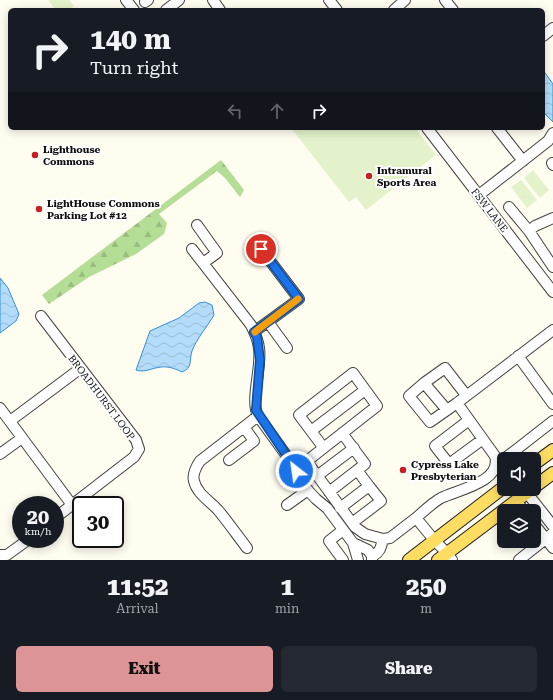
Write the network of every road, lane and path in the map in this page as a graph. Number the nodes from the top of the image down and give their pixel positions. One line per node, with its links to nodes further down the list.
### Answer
1 (126, 0): 6 (street)
2 (178, 0): 5 (street)
3 (405, 0): 7 (street)
4 (445, 0): 8 (street)
5 (167, 6)
6 (132, 8)
7 (396, 8)
8 (451, 8)
9 (553, 28): 10 (street)
10 (545, 34)
11 (429, 130): 15 (street, FSW LANE)
12 (499, 130): 14 (street)
13 (553, 133): 14 (street)
14 (523, 161): 15 (street)
15 (479, 195): 24 (street, FSW LANE)
16 (509, 206): 19 (street)
17 (553, 218): 19 (street)
18 (196, 226): 22 (street)
19 (529, 231): 23 (street)
20 (192, 249): 22 (street)
21 (261, 249): 27 (street)
22 (203, 263): 29 (street)
23 (553, 266): 24 (street)
24 (540, 275): 25 (street, FSW LANE)
25 (553, 292)
26 (42, 316): 32 (street, BROADHURST LOOP)
27 (268, 322): 29 (street); 30 (street)
28 (553, 330): 31 (street)
29 (254, 332): 40 (street)
30 (287, 348)
31 (518, 356): 35 (street); 37 (street)
32 (81, 368): 42 (street); 65 (street, BROADHURST LOOP)
33 (424, 383): 35 (street); 39 (street); 39 (street)
34 (365, 390): 45 (street); 45 (street); 46 (street)
35 (466, 395): 36 (street)
36 (457, 403): 39 (street); 41 (street)
37 (553, 404)
38 (0, 408): 42 (street)
39 (447, 410)
40 (258, 416): 44 (street); 62 (street)
41 (469, 420): 48 (street); 48 (street)
42 (10, 421): 47 (street)
43 (553, 421): 52 (street)
44 (244, 427): 55 (street); 84 (street)
45 (311, 431): 49 (street)
46 (342, 433): 49 (street); 50 (street)
47 (22, 438): 53 (street); 70 (street)
48 (483, 439): 56 (street)
49 (323, 447): 59 (street)
50 (354, 448): 57 (street); 59 (street)
51 (553, 450): 54 (main road)
52 (513, 452)
53 (0, 454)
54 (541, 459)
55 (229, 460)
56 (497, 462): 74 (street)
57 (357, 470): 61 (street); 63 (street)
58 (553, 473): 60 (main road)
59 (317, 476): 63 (street)
60 (541, 482)
61 (369, 486): 72 (street); 75 (street)
62 (308, 490): 71 (street); 77 (street)
63 (329, 492): 72 (street)
64 (497, 492): 81 (main road)
65 (84, 496)
66 (523, 496): 68 (main road)
67 (535, 496): 76 (street)
68 (516, 501): 69 (street); 88 (main road)
69 (518, 504)
70 (72, 505): 73 (street, BROADHURST LOOP)
71 (287, 505)
72 (340, 508): 75 (street)
73 (64, 511)
74 (416, 518): 80 (street); 81 (street)
75 (352, 523): 80 (street)
76 (553, 526)
77 (343, 530): 82 (street); 89 (street)
78 (541, 530): 79 (street)
79 (549, 536): 85 (street); 92 (street)
80 (383, 539): 87 (street)
81 (435, 541): 88 (street); 91 (main road)
82 (353, 543): 87 (street); 90 (street)
83 (17, 548): 86 (street)
84 (247, 548)
85 (553, 548)
86 (0, 555)
87 (372, 558)
88 (446, 558)
89 (343, 560)
90 (358, 560)
91 (409, 560)
92 (519, 560)

